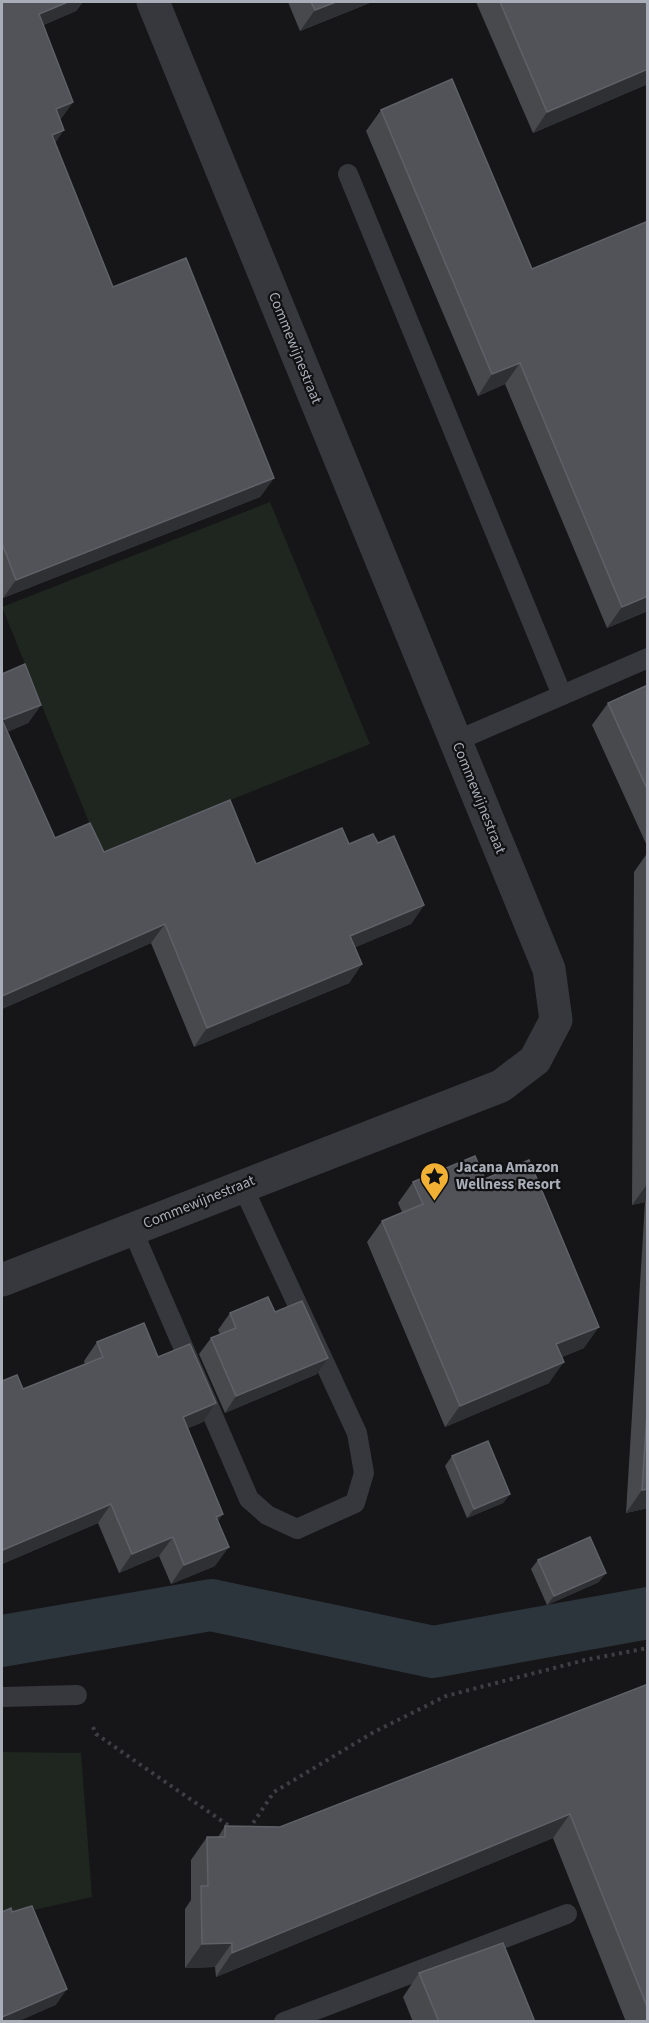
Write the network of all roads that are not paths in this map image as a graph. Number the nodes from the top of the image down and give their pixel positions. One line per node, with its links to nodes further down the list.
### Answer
1 (153, 2): 5 (street, Commewijnestraat)
2 (348, 174): 4 (lane)
3 (648, 658): 4 (lane)
4 (562, 695): 5 (lane)
5 (456, 741): 6 (street, Commewijnestraat)
6 (242, 1185): 7 (street, Commewijnestraat); 7 (lane)
7 (132, 1229): 8 (street, Commewijnestraat)
8 (2, 1280)
9 (77, 1695): 10 (lane)
10 (2, 1697)
11 (567, 1914): 12 (lane)
12 (284, 2022)

